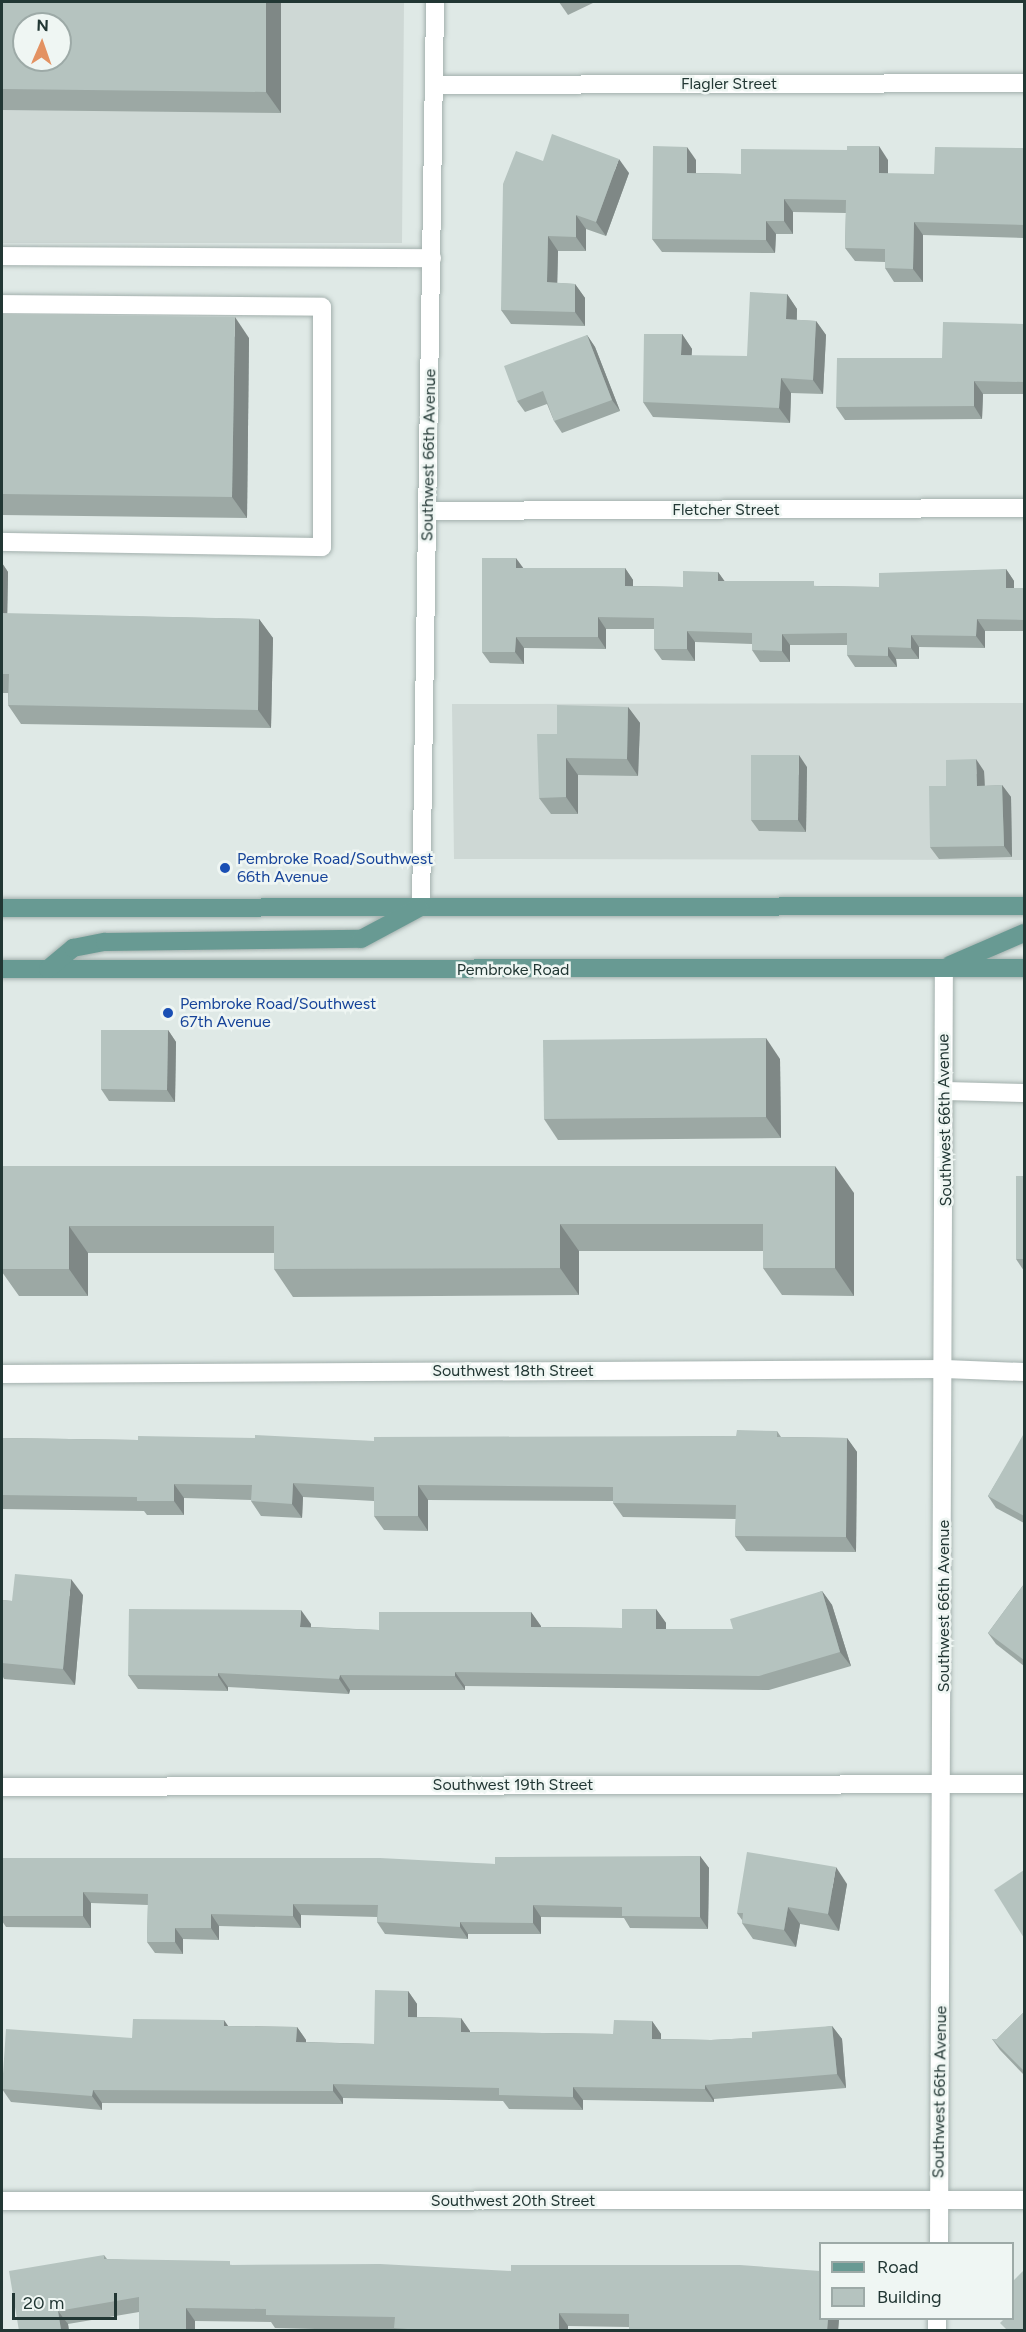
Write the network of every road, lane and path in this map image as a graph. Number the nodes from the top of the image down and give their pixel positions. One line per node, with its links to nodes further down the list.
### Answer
1 (435, 2): 3 (street, Southwest 66th Avenue)
2 (1024, 84): 3 (street, Flagler Street)
3 (434, 85): 5 (street, Southwest 66th Avenue)
4 (2, 256): 5 (street)
5 (432, 258): 8 (street, Southwest 66th Avenue)
6 (2, 304): 9 (street)
7 (1024, 508): 8 (street, Fletcher Street)
8 (428, 511): 12 (street, Southwest 66th Avenue)
9 (2, 542)
10 (1024, 906): 12 (main road)
11 (2, 908): 12 (main road)
12 (421, 908): 17 (main road)
13 (1024, 933): 14 (main road)
14 (944, 968): 15 (main road, Pembroke Road); 17 (main road, Pembroke Road); 18 (street, Southwest 66th Avenue)
15 (1024, 968)
16 (2, 969): 17 (main road, Pembroke Road)
17 (48, 969)
18 (945, 1091): 19 (street); 20 (street, Southwest 66th Avenue)
19 (1024, 1093)
20 (945, 1368): 21 (street, Southwest 18th Street); 22 (street, Southwest 18th Street); 23 (street, Southwest 66th Avenue)
21 (1024, 1372)
22 (2, 1374)
23 (943, 1784): 24 (street, Southwest 19th Street); 25 (street, Southwest 19th Street); 28 (street, Southwest 66th Avenue)
24 (1024, 1784)
25 (2, 1787)
26 (1024, 2200): 28 (street, Southwest 20th Street)
27 (2, 2201): 28 (street, Southwest 20th Street)
28 (939, 2201): 29 (street, Southwest 66th Avenue)
29 (939, 2242)

